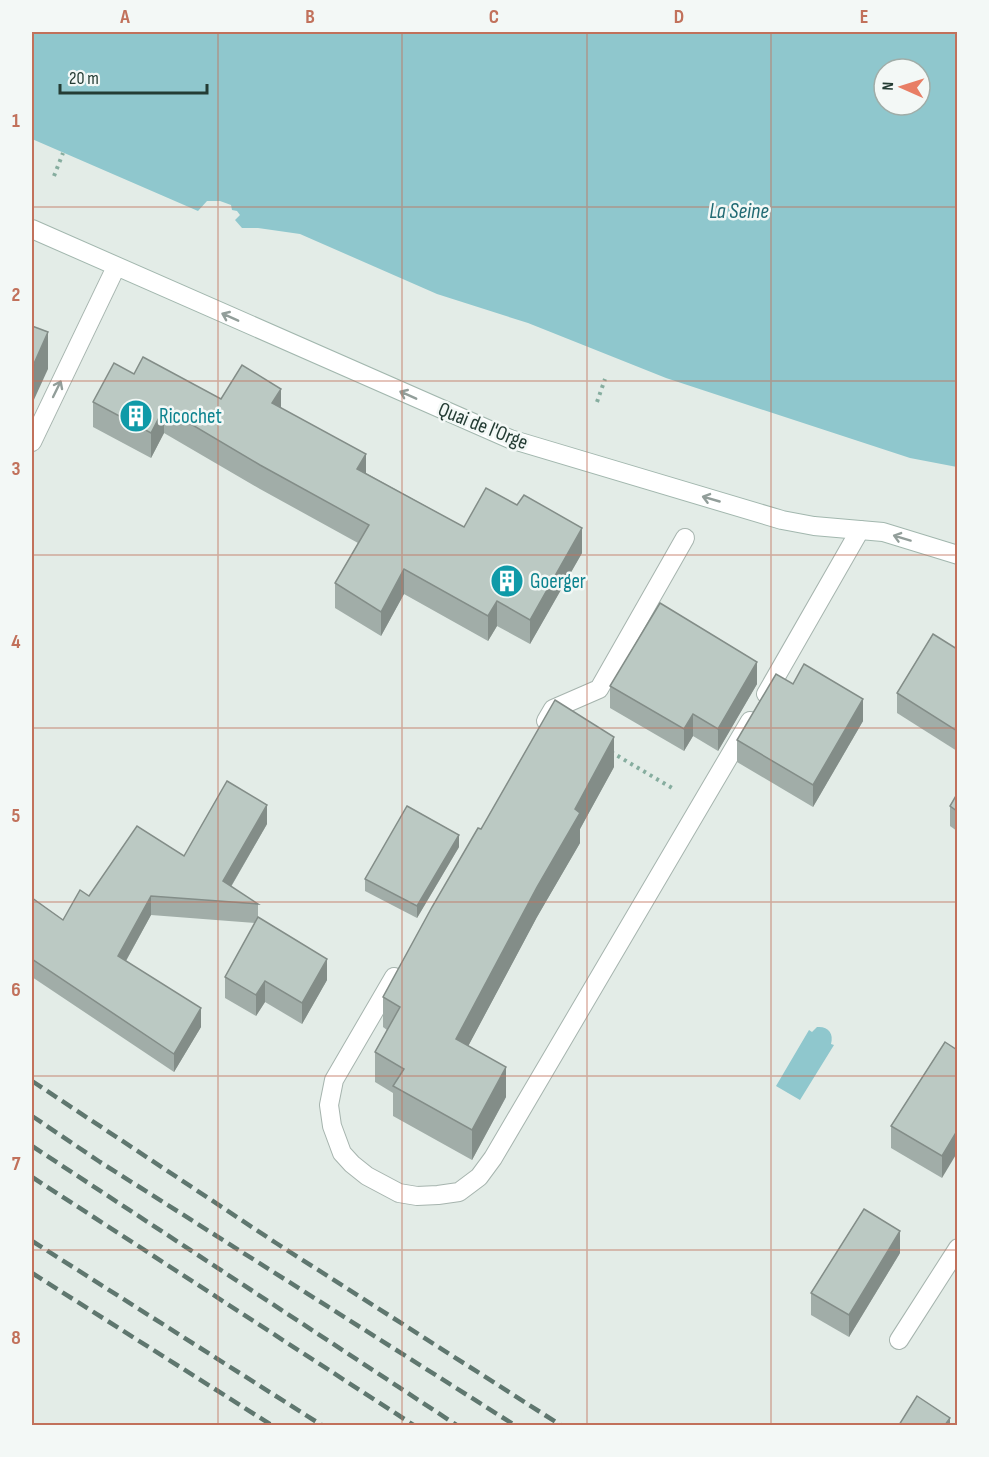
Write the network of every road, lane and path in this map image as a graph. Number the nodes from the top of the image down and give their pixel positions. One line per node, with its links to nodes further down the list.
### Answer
1 (63, 153): 2 (path)
2 (54, 176)
3 (32, 230): 4 (main road, Quai de l'Orge)
4 (116, 267): 7 (main road, one-way to 4); 8 (main road, Quai de l'Orge, one-way to 4)
5 (604, 379): 6 (path)
6 (597, 402)
7 (32, 442)
8 (860, 530): 10 (main road, Quai de l'Orge, one-way to 8); 14 (main road)
9 (685, 538): 11 (main road)
10 (957, 555)
11 (537, 735)
12 (609, 750): 13 (path)
13 (678, 791)
14 (406, 958)
15 (957, 1248): 16 (main road)
16 (899, 1340)

